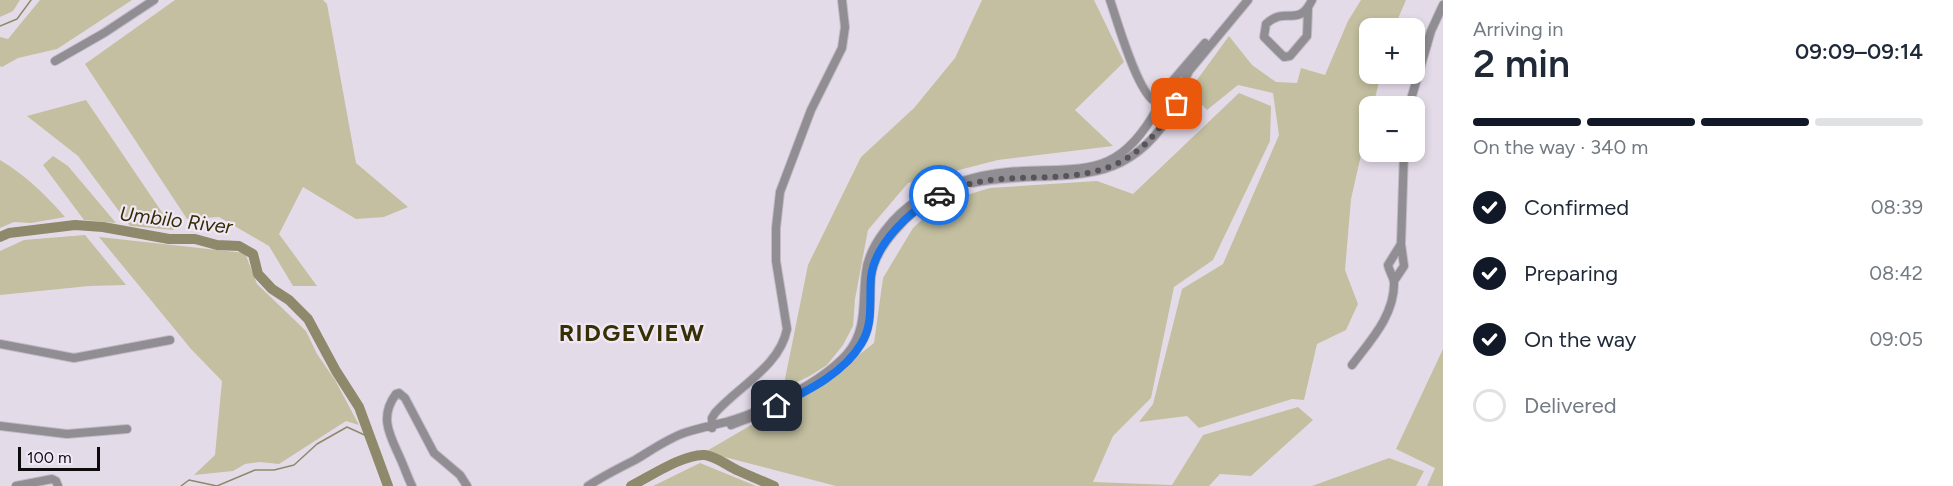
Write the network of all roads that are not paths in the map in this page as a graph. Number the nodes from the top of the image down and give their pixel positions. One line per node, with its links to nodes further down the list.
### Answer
1 (154, 0): 9 (street)
2 (842, 0): 24 (street)
3 (1110, 0): 11 (street)
4 (1240, 0): 10 (street)
5 (1248, 0): 12 (street)
6 (1312, 0): 8 (street)
7 (1443, 5): 13 (street)
8 (1308, 9): 8 (street)
9 (55, 61)
10 (1167, 87): 11 (street); 12 (street); 14 (street)
11 (1144, 89): 14 (street)
12 (1180, 90): 15 (street)
13 (1412, 96)
14 (1157, 104): 15 (street); 17 (street)
15 (1174, 108): 17 (street)
16 (1404, 162): 18 (street)
17 (1042, 174): 24 (street)
18 (1401, 244): 19 (street); 19 (street)
19 (1394, 281): 22 (street)
20 (171, 340): 21 (street)
21 (0, 344)
22 (1352, 365)
23 (0, 426): 25 (street)
24 (712, 427): 30 (street)
25 (127, 429)
26 (16, 486): 27 (street)
27 (58, 486)
28 (412, 486): 29 (street)
29 (466, 486)
30 (588, 486)

